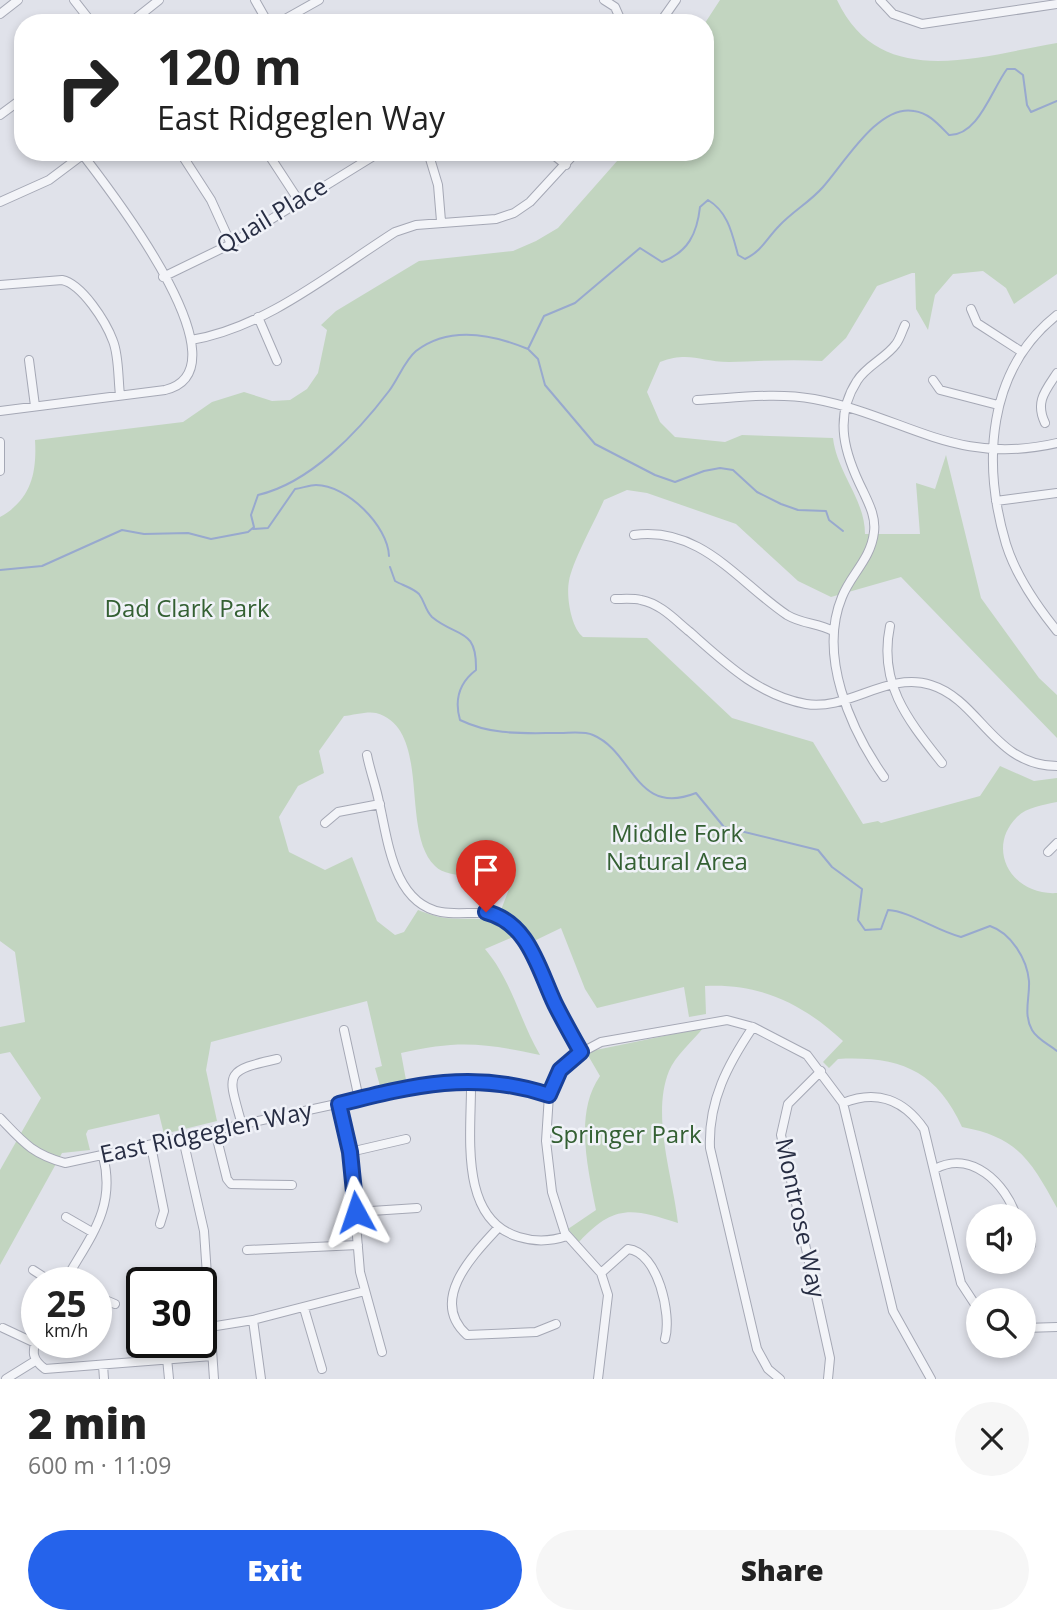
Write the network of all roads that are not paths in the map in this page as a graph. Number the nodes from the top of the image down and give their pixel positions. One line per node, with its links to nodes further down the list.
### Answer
1 (18, 0): 8 (street)
2 (74, 0): 9 (street)
3 (159, 0): 10 (street)
4 (318, 0): 11 (street)
5 (604, 0): 12 (street)
6 (880, 0): 7 (street)
7 (1057, 4)
8 (0, 14)
9 (85, 14)
10 (141, 14)
11 (294, 14)
12 (618, 14)
13 (75, 161): 23 (street)
14 (90, 161): 26 (street)
15 (186, 161): 25 (street)
16 (273, 161): 22 (street)
17 (362, 161): 22 (street, Quail Place)
18 (431, 161): 24 (street)
19 (561, 161): 21 (street)
20 (569, 161): 21 (street)
21 (566, 165): 24 (street)
22 (299, 201): 25 (street, Quail Place)
23 (0, 202)
24 (441, 221): 30 (street)
25 (231, 244): 26 (street, Quail Place)
26 (163, 277): 32 (street)
27 (0, 285): 38 (street)
28 (971, 309): 33 (street)
29 (1057, 314): 33 (street)
30 (258, 317): 32 (street); 35 (street)
31 (905, 326): 42 (street)
32 (191, 341): 38 (street)
33 (1023, 352): 40 (street)
34 (29, 360): 41 (street)
35 (277, 361)
36 (1057, 373): 44 (street)
37 (933, 380): 40 (street)
38 (120, 395): 41 (street)
39 (696, 400): 42 (street)
40 (998, 405): 47 (street)
41 (35, 406): 43 (street)
42 (847, 407): 47 (street); 54 (street)
43 (0, 411)
44 (1045, 423)
45 (0, 442): 48 (street)
46 (1057, 443): 47 (street)
47 (994, 450): 50 (street)
48 (0, 471)
49 (1057, 494): 50 (street)
50 (996, 501): 55 (street)
51 (634, 535): 54 (street)
52 (615, 599): 57 (street)
53 (890, 626): 56 (street)
54 (833, 631): 57 (street)
55 (1057, 631)
56 (893, 684): 57 (street); 59 (street); 60 (street)
57 (844, 699): 61 (street)
58 (367, 755): 62 (street)
59 (942, 762)
60 (1057, 766)
61 (884, 777)
62 (380, 804): 63 (street); 68 (street)
63 (325, 823)
64 (1057, 843): 65 (street)
65 (1048, 852)
66 (753, 1027): 68 (street); 70 (street); 127 (street)
67 (344, 1030): 73 (street)
68 (581, 1052): 72 (street)
69 (277, 1059): 77 (street)
70 (821, 1071): 74 (street); 128 (street, Montrose Way)
71 (471, 1080): 72 (street, East Ridgeglen Way); 73 (street, East Ridgeglen Way); 91 (street)
72 (549, 1095): 93 (street)
73 (359, 1099): 75 (street, East Ridgeglen Way)
74 (843, 1103): 84 (street); 129 (street)
75 (339, 1104): 77 (street, East Ridgeglen Way); 82 (street)
76 (0, 1118): 83 (street, East Ridgeglen Way)
77 (242, 1125): 78 (street, East Ridgeglen Way)
78 (215, 1131): 79 (street, East Ridgeglen Way); 85 (street)
79 (183, 1139): 81 (street, East Ridgeglen Way); 97 (street)
80 (406, 1139): 82 (street)
81 (151, 1146): 83 (street, East Ridgeglen Way); 90 (street)
82 (350, 1152): 88 (street)
83 (103, 1156): 92 (street)
84 (935, 1169): 86 (street); 100 (street)
85 (292, 1185)
86 (1011, 1204)
87 (417, 1208): 88 (street)
88 (356, 1212): 94 (street)
89 (66, 1217): 92 (street)
90 (160, 1224)
91 (498, 1228): 93 (street); 105 (street)
92 (92, 1232): 96 (street)
93 (567, 1236): 98 (street)
94 (358, 1245): 95 (street); 99 (street)
95 (247, 1250)
96 (73, 1267)
97 (205, 1267)
98 (601, 1273): 111 (street); 126 (street)
99 (365, 1290): 103 (street); 112 (street)
100 (966, 1291)
101 (112, 1303): 102 (street)
102 (115, 1304)
103 (304, 1308): 104 (street); 119 (street)
104 (253, 1321): 106 (street); 125 (street)
105 (556, 1324)
106 (217, 1326)
107 (1057, 1327): 109 (street)
108 (3, 1328): 110 (street)
109 (1036, 1328)
110 (21, 1337)
111 (666, 1339)
112 (382, 1352)
113 (34, 1358): 116 (street)
114 (167, 1358): 117 (street); 123 (street)
115 (212, 1358): 124 (street)
116 (35, 1362): 118 (street); 120 (street)
117 (103, 1365): 118 (street); 122 (street)
118 (45, 1369): 121 (street)
119 (321, 1369)
120 (6, 1379)
121 (44, 1379)
122 (104, 1379)
123 (169, 1379)
124 (214, 1379)
125 (261, 1379)
126 (598, 1379)
127 (780, 1379)
128 (828, 1379)
129 (930, 1379)

